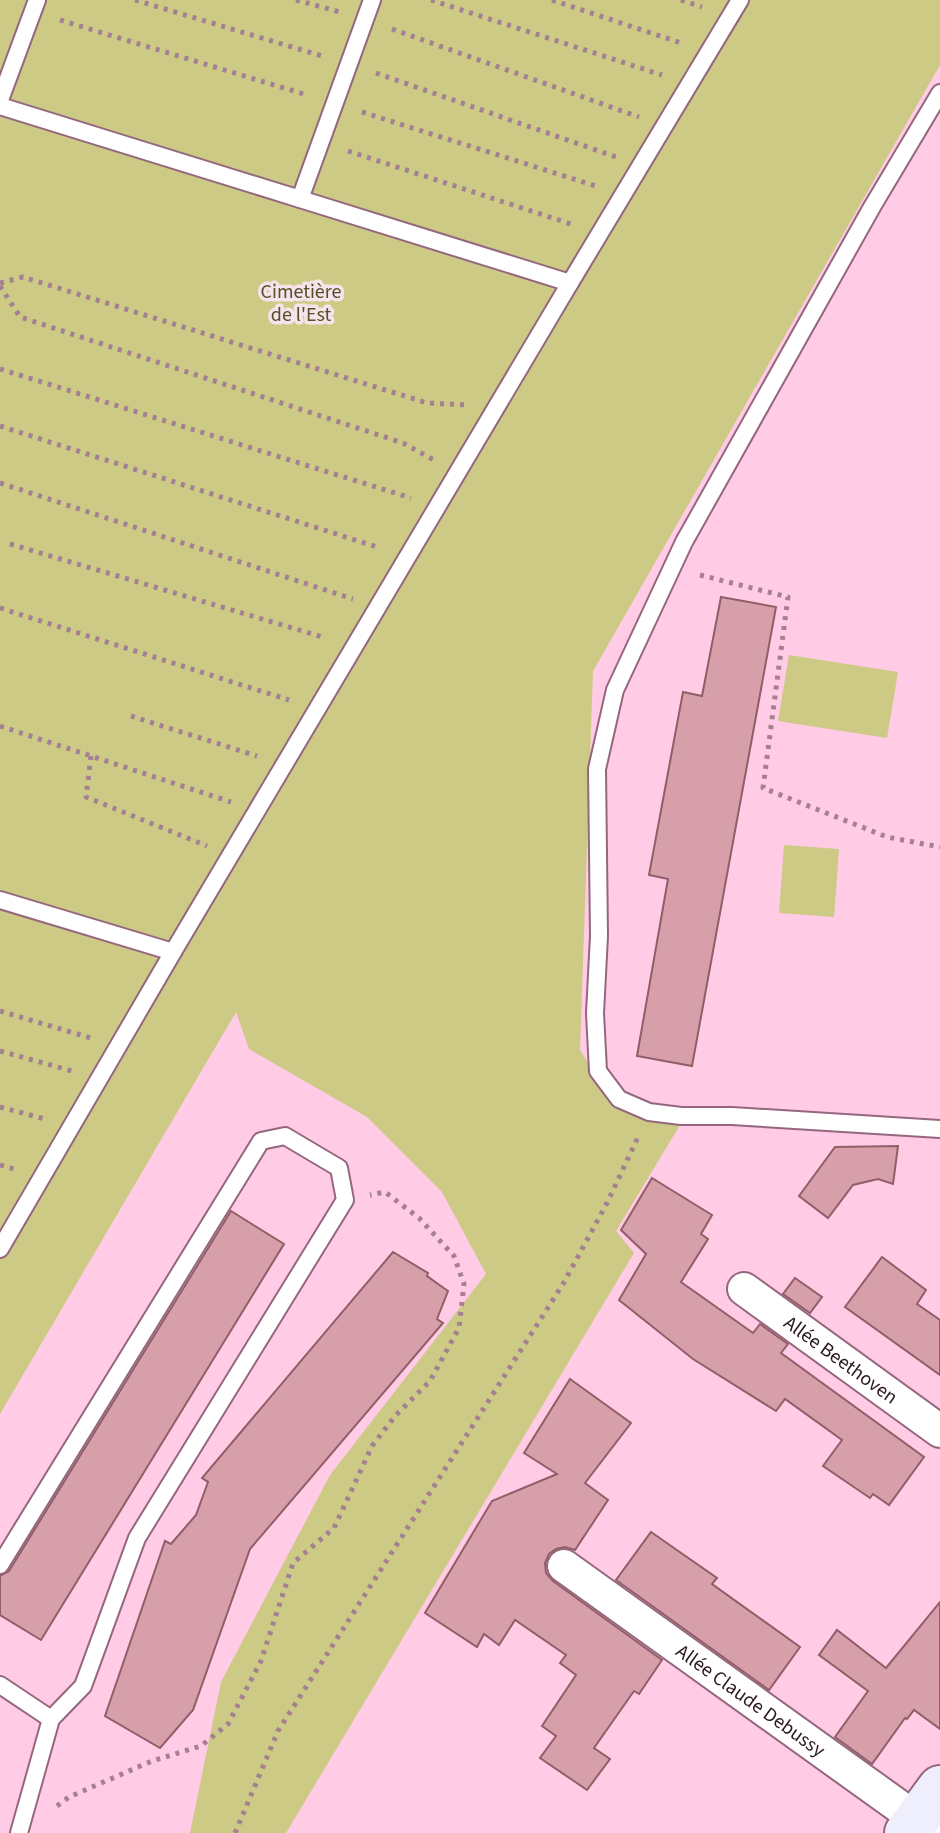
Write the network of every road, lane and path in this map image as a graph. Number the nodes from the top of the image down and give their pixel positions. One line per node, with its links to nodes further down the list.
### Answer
1 (135, 0): 10 (path)
2 (296, 0): 8 (path)
3 (372, 0): 8 (lane)
4 (431, 0): 11 (path)
5 (552, 0): 9 (path)
6 (740, 0): 9 (lane)
7 (35, 6): 13 (lane); 14 (path)
8 (365, 19): 10 (lane); 15 (path)
9 (709, 52): 11 (lane)
10 (352, 64): 14 (lane); 17 (path)
11 (690, 84): 17 (lane)
12 (940, 93): 31 (lane)
13 (0, 103): 19 (lane)
14 (336, 104): 16 (lane); 18 (path)
15 (648, 120)
16 (320, 142): 19 (lane); 20 (path)
17 (641, 165): 18 (lane)
18 (623, 195): 20 (lane)
19 (300, 199): 21 (lane)
20 (599, 233): 21 (lane)
21 (570, 283): 24 (lane)
22 (0, 285): 24 (path); 26 (path)
23 (0, 369): 28 (path)
24 (495, 407): 26 (lane)
25 (0, 426): 30 (path)
26 (456, 473): 28 (lane)
27 (0, 483): 32 (path)
28 (436, 505): 30 (lane)
29 (10, 544): 34 (path)
30 (406, 556): 34 (lane)
31 (672, 568): 41 (path); 50 (lane)
32 (354, 599)
33 (0, 608): 35 (path)
34 (354, 647): 35 (lane)
35 (317, 709): 39 (lane)
36 (131, 716): 39 (path)
37 (0, 726): 38 (path)
38 (91, 756): 40 (path); 42 (path)
39 (284, 765): 40 (lane)
40 (257, 810): 42 (lane)
41 (940, 847)
42 (231, 856): 44 (lane)
43 (0, 900): 44 (lane)
44 (173, 952): 46 (lane)
45 (0, 1011): 46 (path)
46 (118, 1046): 48 (lane)
47 (0, 1051): 48 (path)
48 (100, 1079): 51 (lane)
49 (0, 1107): 51 (path)
50 (649, 1112): 52 (lane); 63 (path)
51 (71, 1126): 54 (lane)
52 (940, 1129)
53 (345, 1200): 57 (lane); 60 (lane); 62 (path)
54 (0, 1249)
55 (744, 1289): 56 (street, Allée Beethoven)
56 (940, 1431)
57 (0, 1565)
58 (564, 1566): 61 (street, Allée Claude Debussy)
59 (0, 1685): 60 (lane)
60 (51, 1719): 62 (lane)
61 (925, 1818)
62 (21, 1828)
63 (235, 1833)

